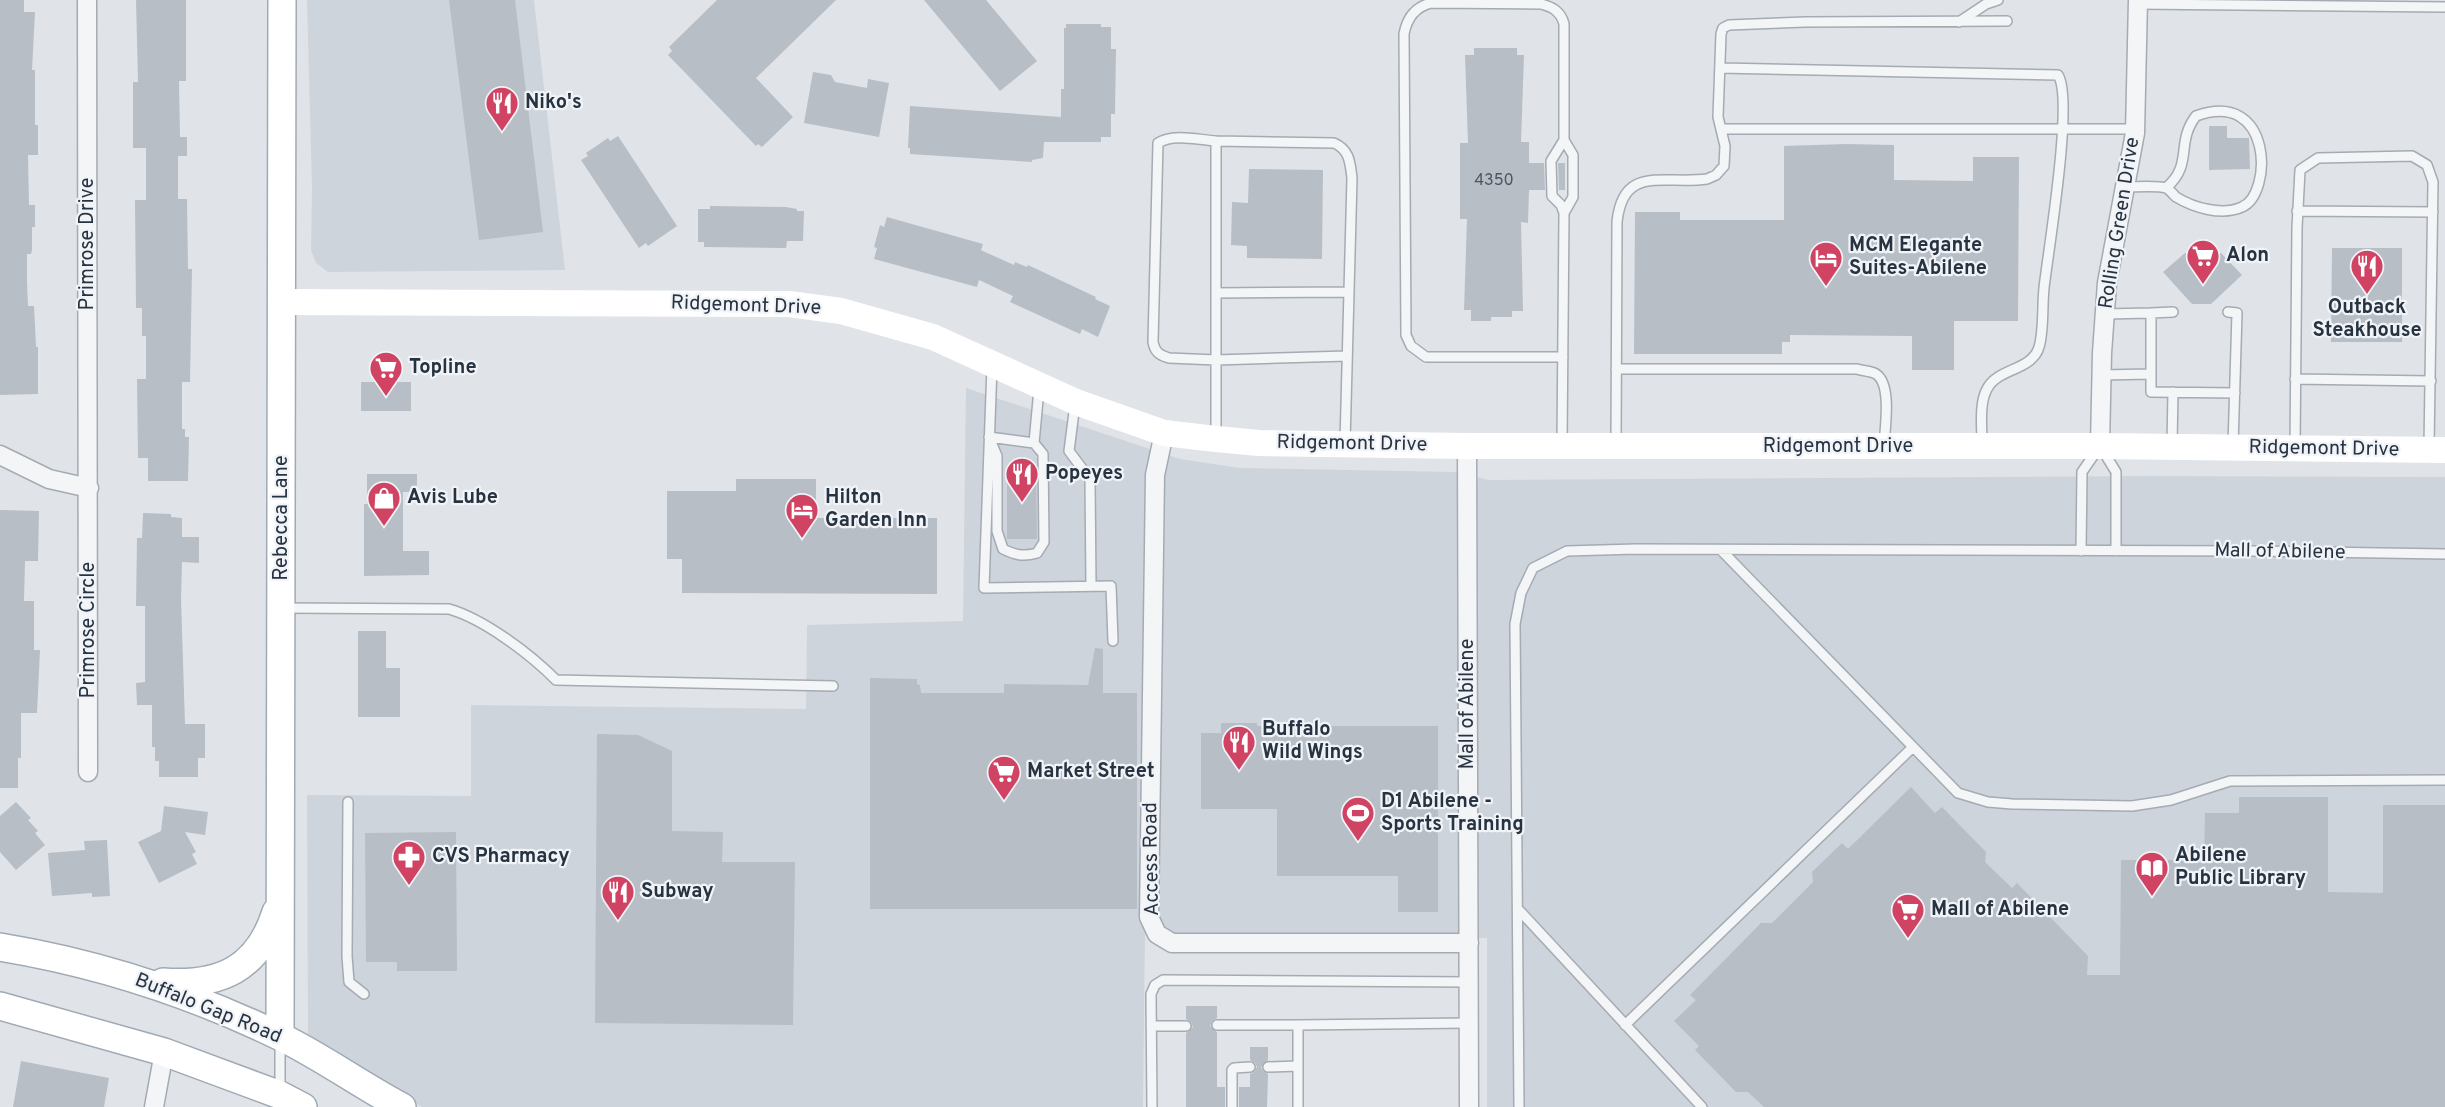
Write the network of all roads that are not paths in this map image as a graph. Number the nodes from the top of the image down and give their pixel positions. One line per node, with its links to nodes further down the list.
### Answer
1 (87, 0): 56 (street, Primrose Drive)
2 (282, 0): 22 (main road, Rebecca Lane)
3 (1998, 0): 8 (lane)
4 (2138, 2): 5 (lane); 12 (street, Rolling Green Drive)
5 (2402, 3): 6 (lane)
6 (2445, 7)
7 (2007, 21): 8 (lane)
8 (1959, 22): 9 (lane)
9 (1720, 68): 10 (lane); 11 (lane)
10 (2062, 128): 11 (lane); 12 (lane); 49 (lane)
11 (1722, 129): 31 (lane)
12 (2135, 129): 15 (street, Rolling Green Drive)
13 (1564, 140): 19 (lane); 19 (lane); 28 (lane)
14 (1216, 141): 20 (lane); 21 (lane); 29 (lane)
15 (2125, 187): 16 (lane); 26 (street, Rolling Green Drive)
16 (2166, 188): 16 (lane)
17 (2297, 211): 18 (lane); 18 (lane); 34 (lane)
18 (2433, 212): 35 (lane)
19 (1564, 213): 28 (lane)
20 (1348, 292): 21 (lane); 27 (lane)
21 (1216, 293): 29 (lane)
22 (283, 302): 30 (street, Ridgemont Drive); 62 (main road, Rebecca Lane)
23 (2173, 312): 25 (lane)
24 (2228, 312): 38 (lane)
25 (2151, 313): 26 (lane); 32 (lane)
26 (2105, 314): 33 (street, Rolling Green Drive)
27 (1347, 356): 29 (lane); 44 (lane)
28 (1563, 357): 46 (lane)
29 (1216, 360): 42 (lane)
30 (992, 364): 36 (street, Ridgemont Drive); 41 (lane)
31 (1616, 369): 47 (lane); 48 (lane)
32 (2151, 374): 33 (lane); 37 (lane)
33 (2101, 375): 50 (street, Rolling Green Drive)
34 (2295, 379): 35 (lane); 53 (lane)
35 (2431, 381): 54 (lane)
36 (1039, 386): 39 (street, Ridgemont Drive); 43 (lane)
37 (2173, 392): 38 (lane); 51 (lane)
38 (2235, 393): 52 (lane)
39 (1076, 402): 40 (street, Ridgemont Drive); 61 (lane)
40 (1164, 433): 42 (street, Ridgemont Drive); 71 (street, Access Road)
41 (989, 437): 43 (lane); 43 (lane); 61 (lane)
42 (1216, 439): 44 (street, Ridgemont Drive)
43 (1034, 443)
44 (1344, 444): 45 (street, Ridgemont Drive)
45 (1467, 446): 46 (street, Ridgemont Drive); 71 (street, Mall of Abilene)
46 (1562, 446): 47 (street, Ridgemont Drive)
47 (1616, 446): 48 (street, Ridgemont Drive)
48 (1884, 447): 49 (street, Ridgemont Drive)
49 (1982, 447): 50 (street, Ridgemont Drive)
50 (2100, 447): 51 (street, Ridgemont Drive); 58 (lane); 59 (lane)
51 (2172, 448): 52 (street, Ridgemont Drive)
52 (2233, 448): 53 (street, Ridgemont Drive)
53 (2295, 449): 54 (street, Ridgemont Drive)
54 (2437, 450)
55 (0, 455): 56 (street)
56 (89, 488): 66 (street, Primrose Circle)
57 (1720, 550): 58 (lane, Mall of Abilene); 65 (lane); 70 (lane, Mall of Abilene)
58 (2081, 551): 59 (lane, Mall of Abilene)
59 (2116, 551): 60 (lane, Mall of Abilene)
60 (2445, 554)
61 (1091, 586): 63 (lane)
62 (281, 608): 64 (lane); 69 (main road, Rebecca Lane)
63 (1113, 641)
64 (832, 686)
65 (1913, 747): 67 (lane); 79 (lane)
66 (88, 772)
67 (2445, 780)
68 (348, 802): 75 (lane)
69 (281, 897): 73 (main road); 83 (main road, Rebecca Lane)
70 (1518, 909): 79 (lane); 95 (lane, Mall of Abilene)
71 (1469, 943): 74 (street, Mall of Abilene)
72 (0, 947): 73 (main road, Buffalo Gap Road)
73 (148, 981): 83 (main road, Buffalo Gap Road)
74 (1470, 982): 77 (street, Mall of Abilene); 81 (lane)
75 (364, 994)
76 (2, 1010): 84 (main road)
77 (1469, 1023): 80 (lane); 94 (street, Mall of Abilene)
78 (1217, 1024): 80 (lane)
79 (1625, 1024): 96 (lane)
80 (1298, 1025): 85 (lane)
81 (1151, 1026): 82 (lane); 91 (lane)
82 (1186, 1026)
83 (280, 1036): 88 (lane); 90 (main road, Buffalo Gap Road)
84 (164, 1052): 88 (main road); 89 (street)
85 (1298, 1066): 87 (lane); 93 (lane)
86 (1250, 1067): 92 (lane)
87 (1268, 1067)
88 (287, 1103)
89 (154, 1107)
90 (402, 1107)
91 (1152, 1107)
92 (1232, 1107)
93 (1298, 1107)
94 (1469, 1107)
95 (1519, 1107)
96 (1702, 1107)

